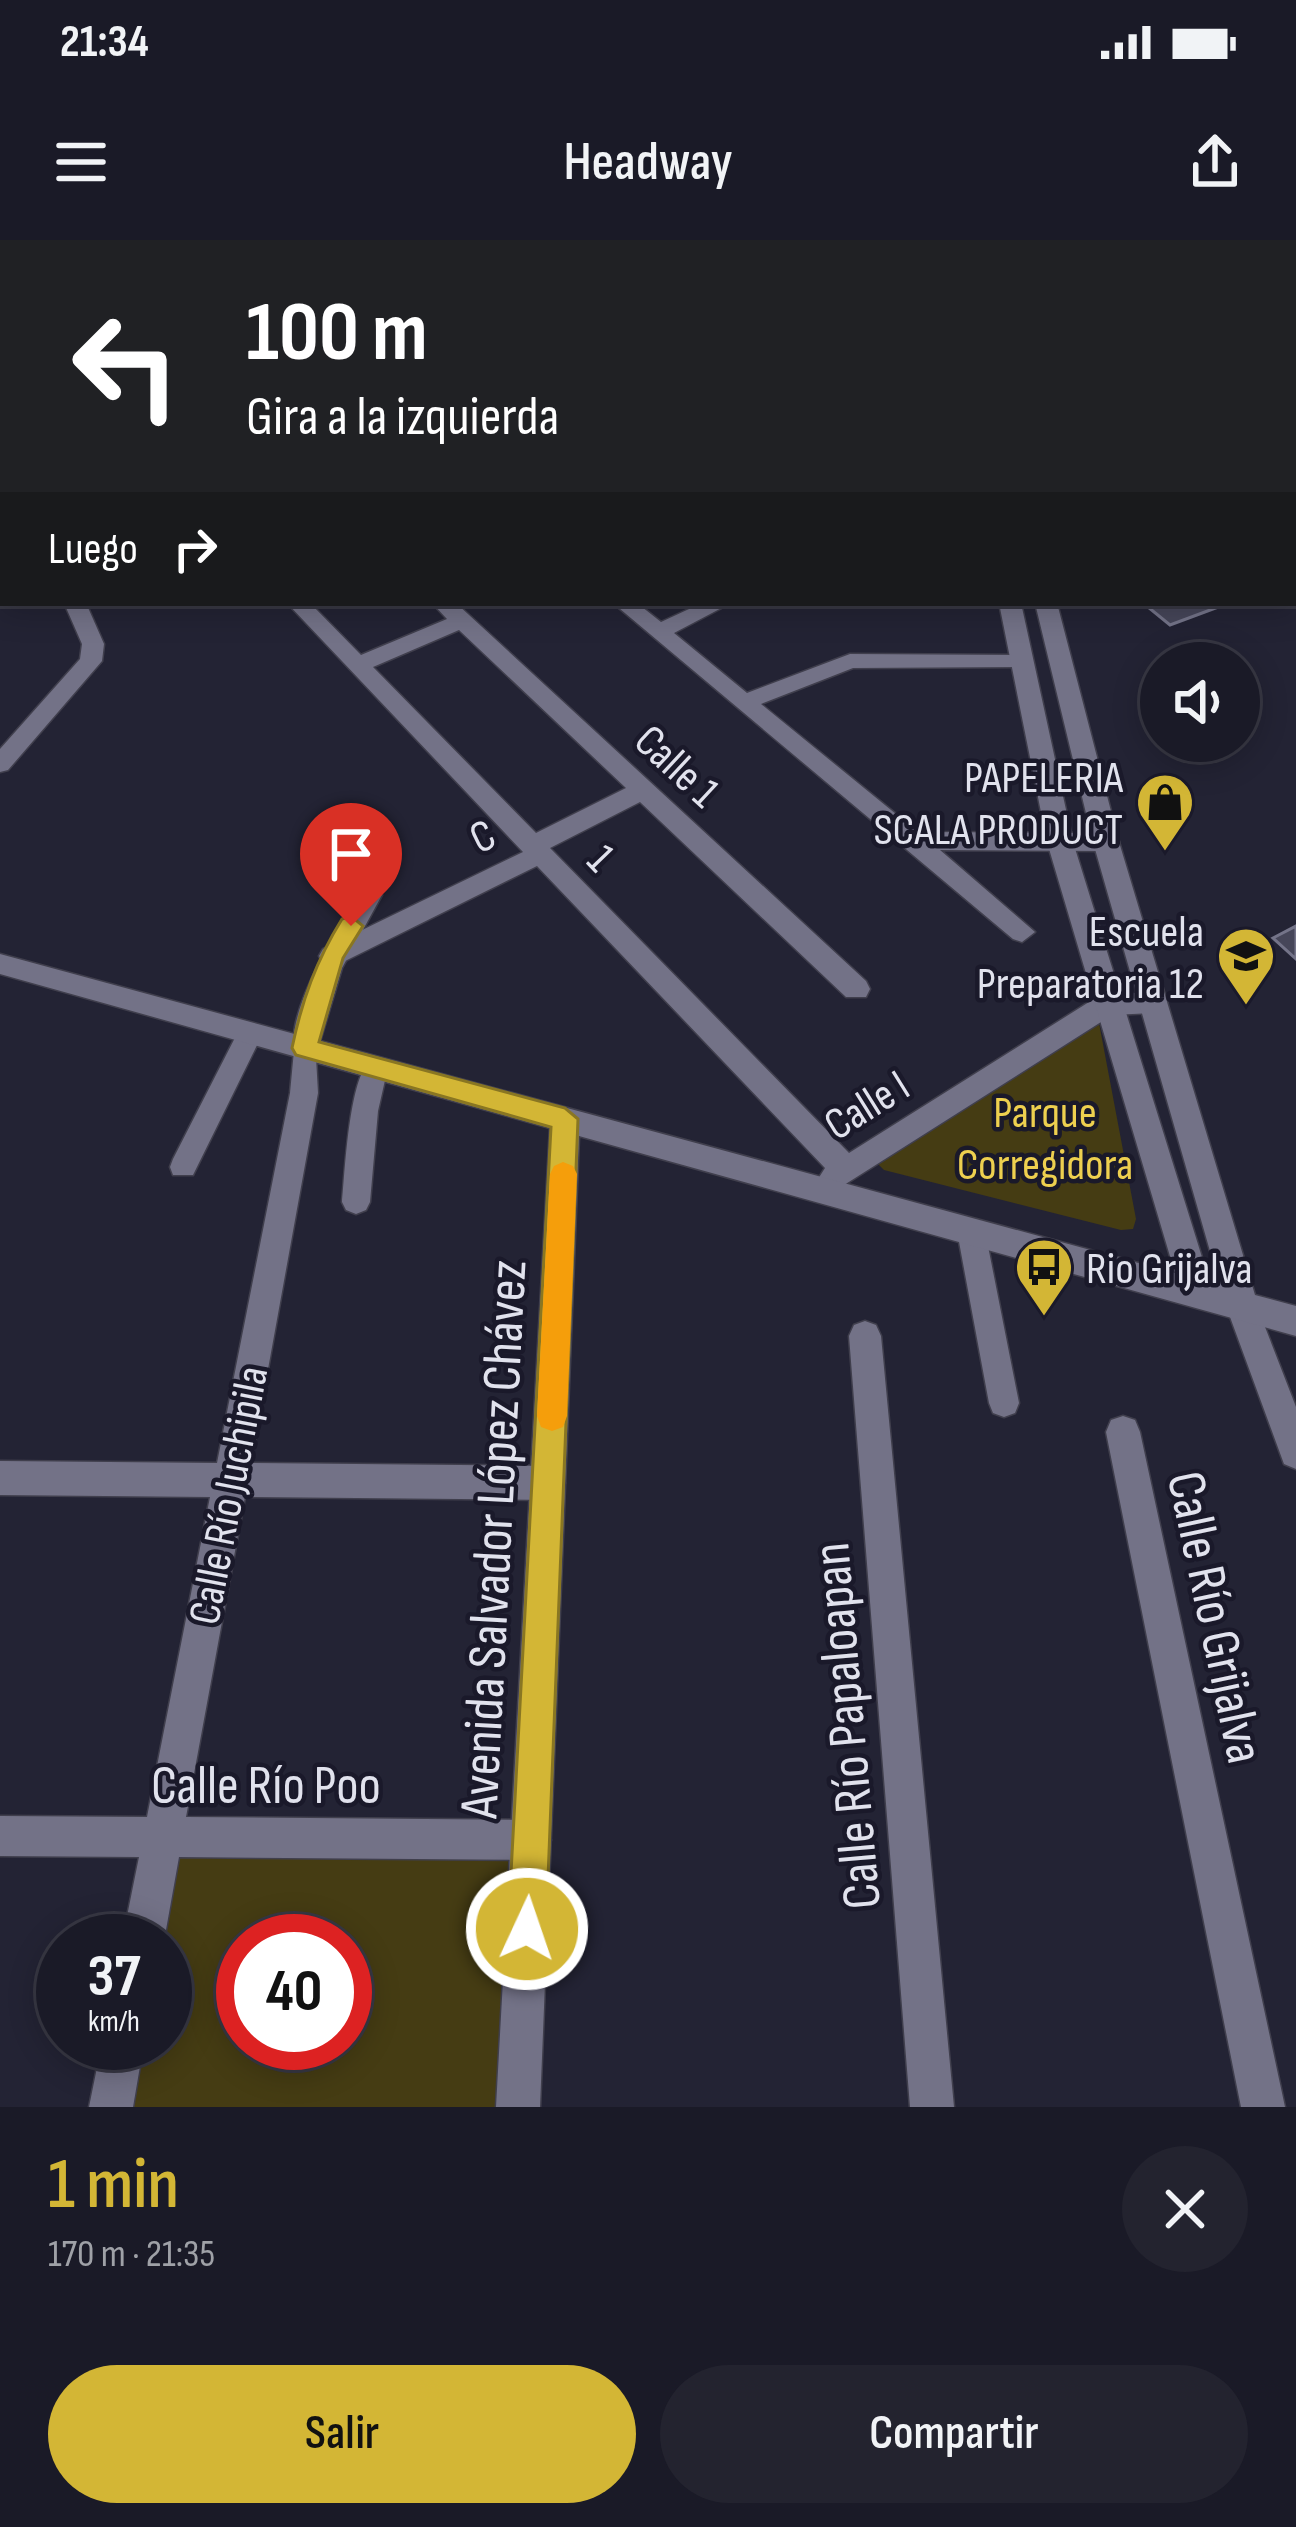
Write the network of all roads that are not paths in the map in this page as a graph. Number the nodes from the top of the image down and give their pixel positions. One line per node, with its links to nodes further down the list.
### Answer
1 (76, 606): 12 (street)
2 (301, 606): 10 (street, 1)
3 (627, 606): 8 (street, Calle 1)
4 (713, 606): 8 (street)
5 (1011, 606): 9 (street)
6 (1047, 606): 16 (street)
7 (453, 608): 10 (street); 13 (street, Calle 1)
8 (657, 632): 11 (street, Calle 1)
9 (1022, 660): 11 (street); 15 (street)
10 (358, 665): 17 (street, 1)
11 (743, 703): 14 (street, Calle 1)
12 (0, 764)
13 (643, 790): 17 (street, C); 24 (street, Calle 1)
14 (914, 841): 15 (street); 21 (street, Calle 1)
15 (1060, 842): 16 (street); 19 (street)
16 (1106, 842): 18 (street)
17 (536, 849): 22 (street, C); 34 (street, 1)
18 (1119, 889): 19 (street); 25 (street)
19 (1075, 892): 26 (street)
20 (370, 895): 22 (lane)
21 (1022, 932)
22 (332, 956): 28 (lane)
23 (0, 964): 27 (street)
24 (856, 989)
25 (1153, 1001): 26 (street, Calle I); 30 (street)
26 (1107, 1005): 31 (street); 34 (street, Calle I)
27 (250, 1033): 28 (street); 33 (lane)
28 (305, 1048): 29 (street); 46 (street, Calle Río Juchipila)
29 (375, 1067): 32 (street); 36 (lane)
30 (1182, 1100): 31 (street); 39 (street)
31 (1138, 1106): 38 (street)
32 (565, 1119): 35 (street); 47 (street, Avenida Salvador López Chávez)
33 (183, 1167)
34 (847, 1171): 35 (street, Calle I)
35 (818, 1189): 37 (street)
36 (356, 1202)
37 (971, 1231): 38 (street); 42 (lane)
38 (1197, 1293): 39 (street)
39 (1242, 1306): 40 (street); 44 (street)
40 (1296, 1321)
41 (865, 1336): 55 (street, Calle Río Papaloapan)
42 (1004, 1403)
43 (1123, 1432): 56 (street, Calle Río Grijalva)
44 (1296, 1452)
45 (0, 1478): 46 (street)
46 (230, 1480): 47 (street); 49 (street, Calle Río Juchipila)
47 (548, 1483): 50 (street, Avenida Salvador López Chávez)
48 (0, 1836): 49 (street, Calle Río Poo)
49 (162, 1838): 50 (street, Calle Río Poo); 51 (street, Calle Río Juchipila)
50 (531, 1840): 54 (street, Avenida Salvador López Chávez)
51 (147, 1914)
52 (118, 2070): 53 (street)
53 (111, 2107)
54 (518, 2107)
55 (932, 2107)
56 (1263, 2107)

